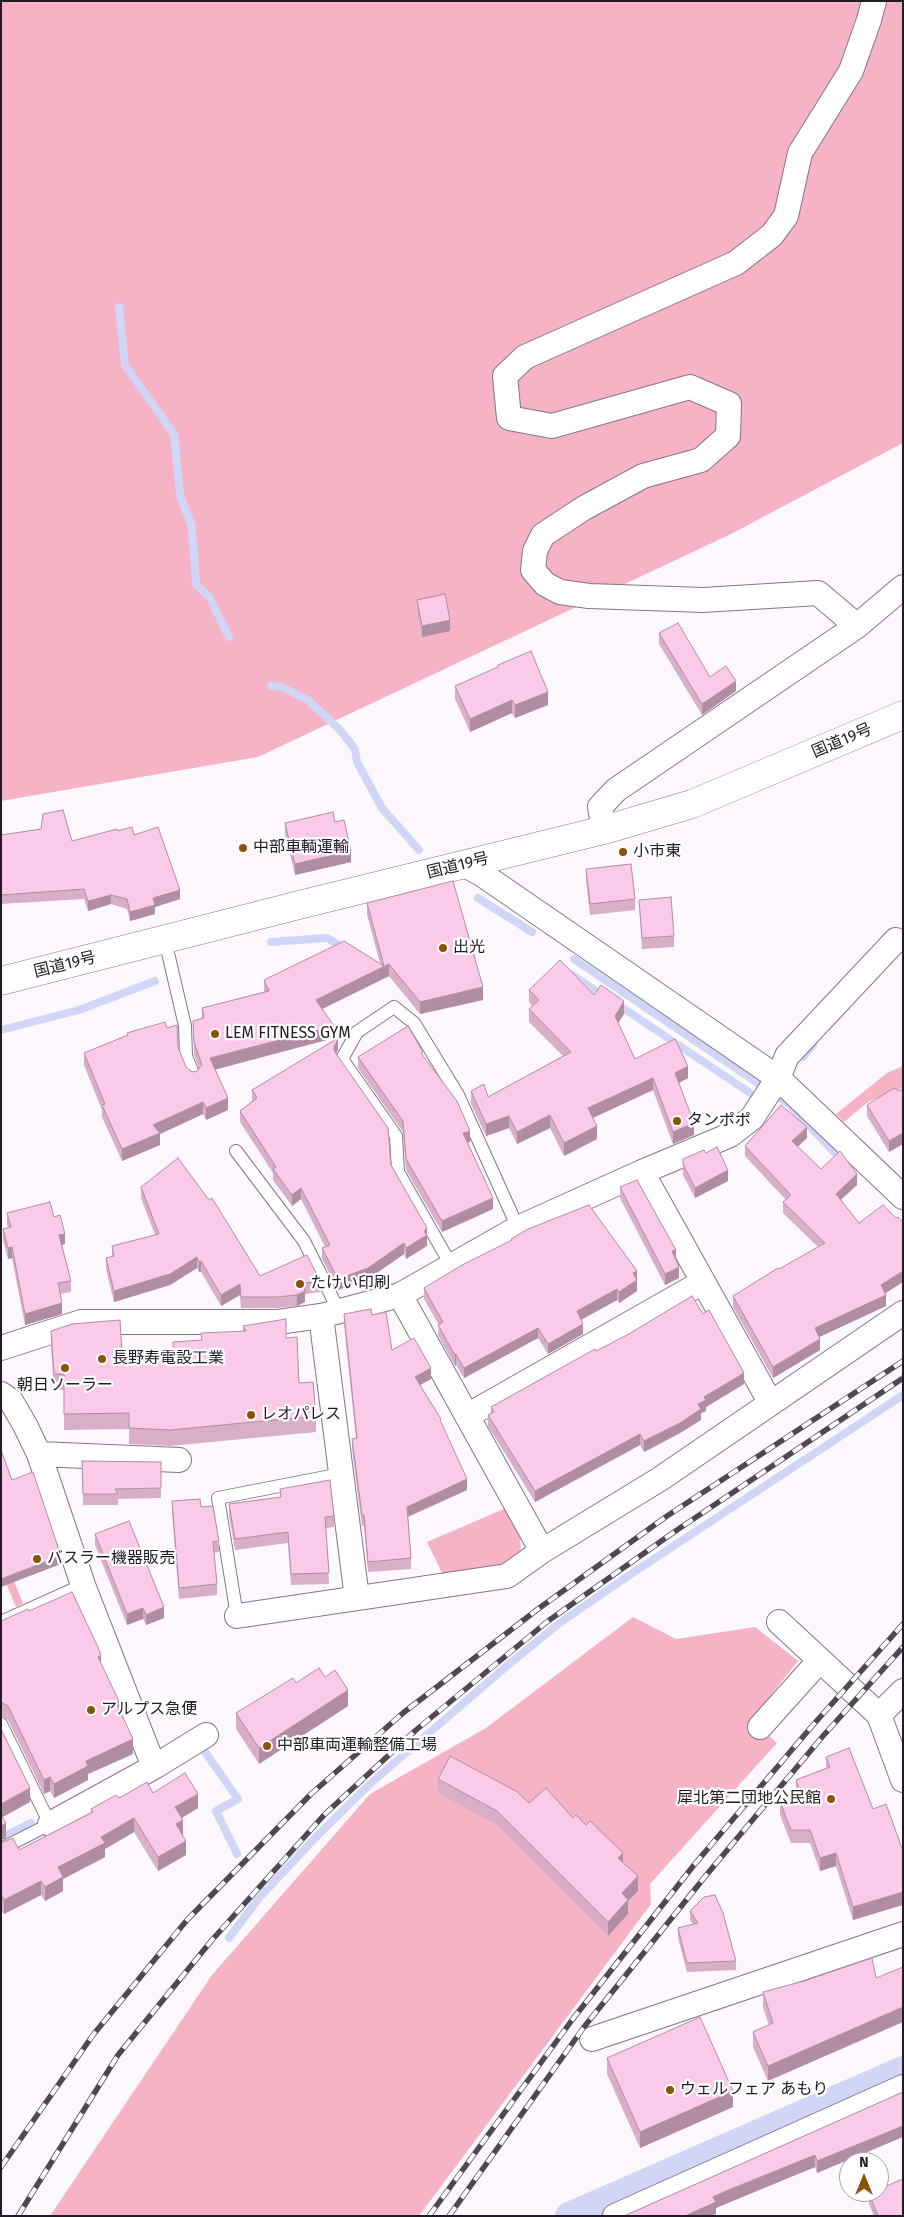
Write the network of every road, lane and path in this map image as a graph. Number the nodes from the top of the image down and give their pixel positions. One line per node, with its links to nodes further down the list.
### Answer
1 (874, 1): 3 (street)
2 (903, 587): 3 (street)
3 (857, 626): 5 (street)
4 (903, 716): 5 (highway, 国道19号)
5 (604, 830): 6 (highway, 国道19号)
6 (465, 865): 7 (highway, 国道19号); 11 (street)
7 (165, 940): 9 (highway, 国道19号); 10 (lane)
8 (896, 940): 11 (street)
9 (1, 981)
10 (194, 1076)
11 (772, 1087): 13 (street); 14 (street)
12 (236, 1151): 20 (lane)
13 (642, 1172): 16 (street); 18 (street)
14 (893, 1176): 15 (street)
15 (903, 1197)
16 (518, 1228): 17 (street); 17 (lane)
17 (451, 1265): 19 (street)
18 (703, 1282): 24 (street); 25 (street)
19 (400, 1295): 20 (street); 25 (street)
20 (330, 1313): 22 (street); 28 (street)
21 (903, 1313): 24 (street)
22 (1, 1348)
23 (1, 1394): 26 (street)
24 (770, 1402): 29 (street)
25 (467, 1416): 29 (street)
26 (39, 1454): 27 (street); 30 (street)
27 (179, 1460)
28 (341, 1474): 31 (street); 32 (lane)
29 (542, 1551): 31 (street)
30 (83, 1585): 33 (lane); 41 (street)
31 (357, 1598): 32 (street)
32 (237, 1616)
33 (1, 1622)
34 (779, 1622): 35 (street)
35 (820, 1660): 37 (street); 39 (street)
36 (903, 1691): 37 (street)
37 (879, 1715): 42 (street)
38 (1, 1724): 43 (lane)
39 (760, 1728)
40 (206, 1735): 41 (street)
41 (154, 1767): 43 (street)
42 (903, 1780)
43 (50, 1824): 44 (lane)
44 (1, 1849)
45 (903, 1934): 46 (street)
46 (592, 2039)
47 (903, 2087): 48 (street)
48 (615, 2216)

